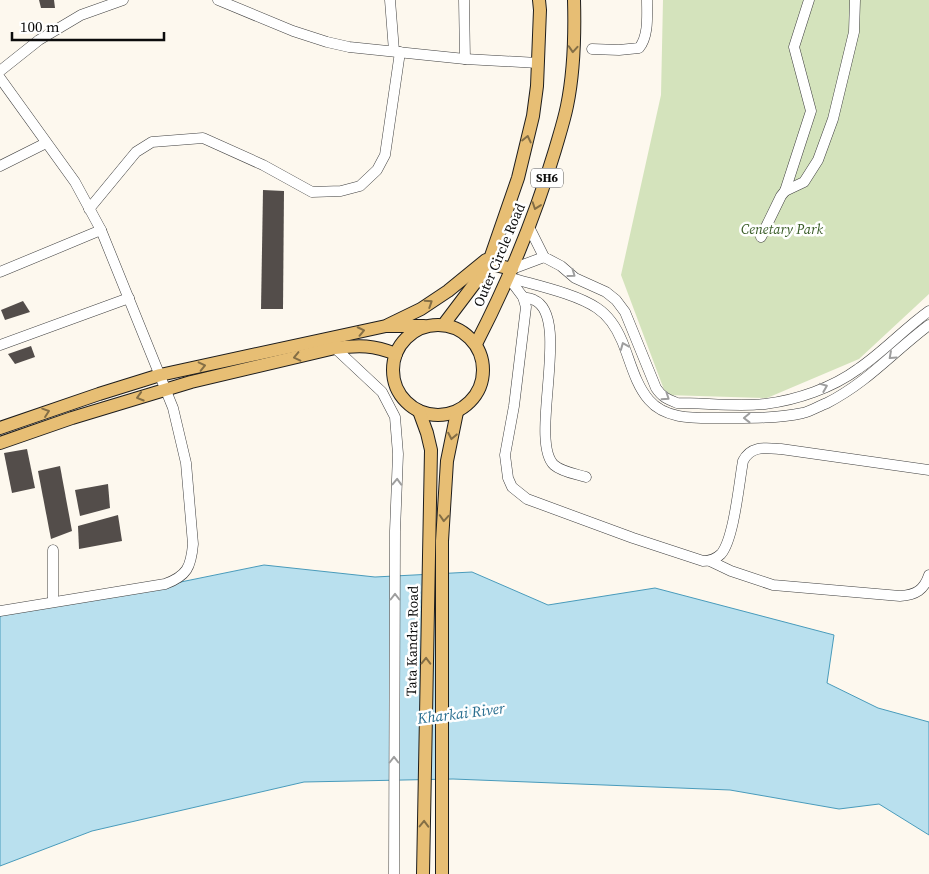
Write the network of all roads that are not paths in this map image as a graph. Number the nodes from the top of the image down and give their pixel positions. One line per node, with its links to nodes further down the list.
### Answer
1 (123, 0): 14 (street)
2 (218, 0): 11 (street)
3 (390, 0): 11 (street)
4 (464, 0): 12 (street)
5 (539, 0): 13 (main road, SH6)
6 (574, 0): 20 (main road, Outer Circle Road / SH6, one-way to 20)
7 (647, 0): 10 (street)
8 (809, 0): 18 (street)
9 (855, 0): 18 (street)
10 (592, 48)
11 (397, 51): 12 (street); 19 (street)
12 (465, 59): 13 (street)
13 (538, 64): 24 (main road, SH6, one-way to 13)
14 (0, 71)
15 (0, 78): 16 (street)
16 (46, 143): 17 (street); 19 (street)
17 (0, 166)
18 (785, 191): 22 (street)
19 (89, 209): 21 (street)
20 (529, 227): 23 (street); 26 (main road, Outer Circle Road / SH6)
21 (101, 230): 25 (street); 29 (street)
22 (761, 237)
23 (544, 257): 26 (street); 27 (street, one-way to 27)
24 (489, 259): 26 (main road); 32 (main road, SH6); 34 (main road, one-way to 24)
25 (0, 272)
26 (510, 273): 28 (street); 30 (street); 36 (main road, Outer Circle Road / SH6)
27 (597, 288): 30 (street); 31 (street, one-way to 31)
28 (523, 297): 47 (street); 49 (street)
29 (129, 298): 37 (street); 40 (street)
30 (589, 304): 33 (street, one-way to 30)
31 (929, 311)
32 (444, 324): 35 (main road); 36 (main road)
33 (929, 325)
34 (386, 326): 35 (main road); 40 (main road, one-way to 34)
35 (424, 326): 39 (main road)
36 (476, 344): 43 (main road)
37 (0, 345)
38 (335, 348): 39 (main road); 41 (main road, one-way to 41); 55 (street, one-way to 38)
39 (396, 354): 42 (main road)
40 (160, 376): 41 (street); 44 (main road, one-way to 40)
41 (164, 390): 45 (main road, one-way to 45); 51 (street)
42 (419, 411): 43 (main road); 53 (main road, Tata Kandra Road, one-way to 42)
43 (457, 412): 54 (main road, one-way to 54)
44 (0, 428)
45 (0, 443)
46 (929, 470): 49 (street)
47 (586, 477)
48 (53, 550): 51 (street)
49 (710, 561): 50 (street)
50 (929, 575)
51 (53, 601): 52 (street)
52 (0, 611)
53 (423, 873)
54 (442, 873)
55 (394, 874)

